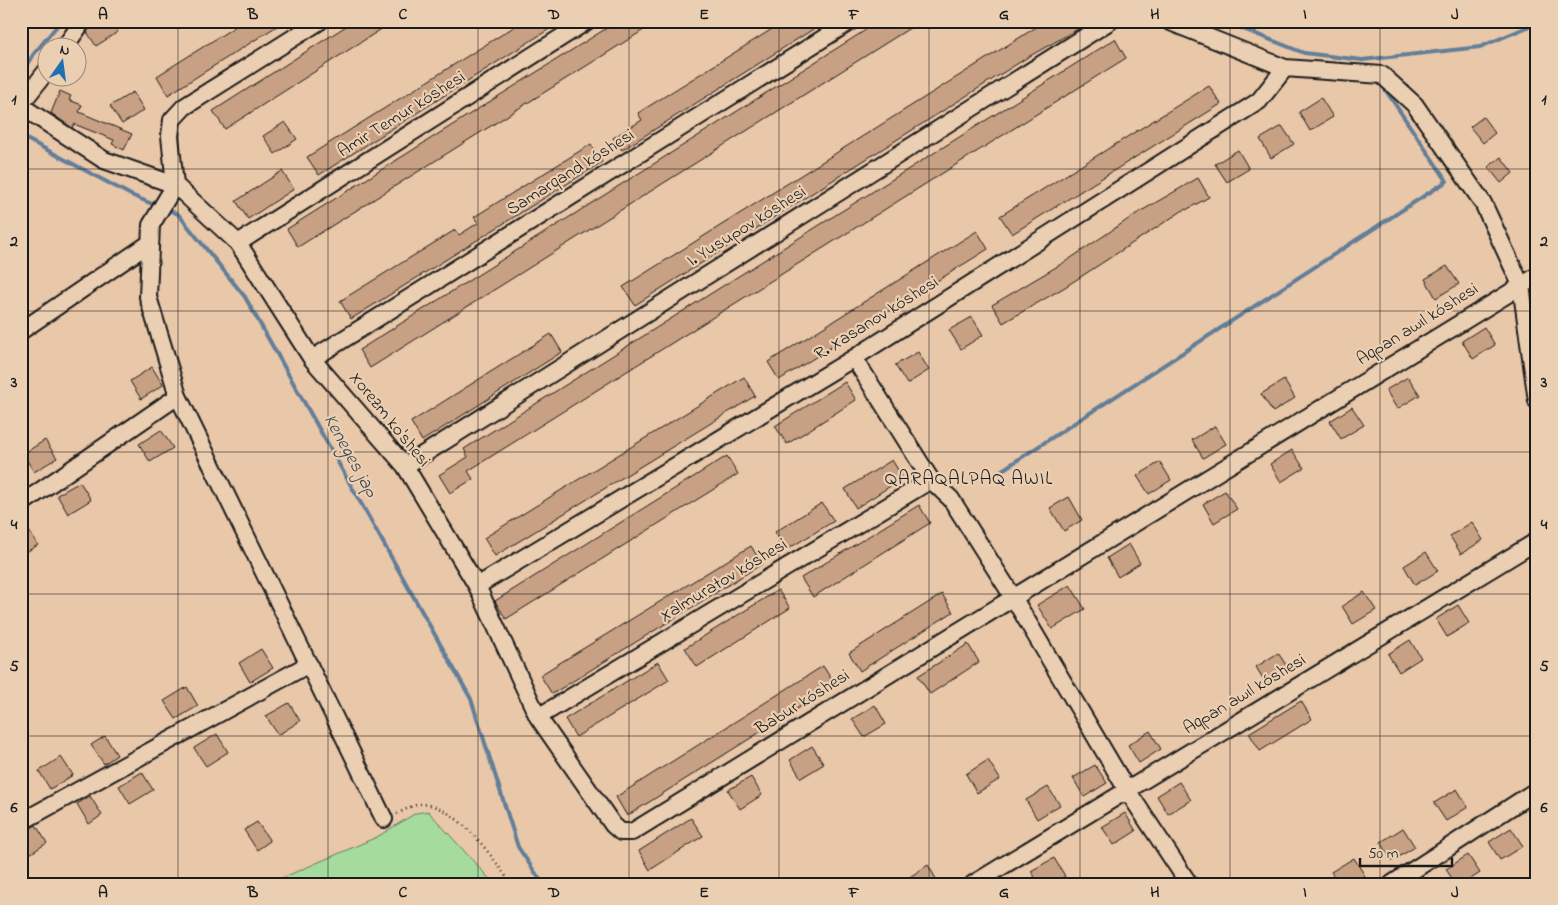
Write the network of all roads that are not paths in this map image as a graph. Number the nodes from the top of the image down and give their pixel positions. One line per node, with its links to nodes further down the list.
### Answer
1 (83, 21): 7 (street)
2 (320, 21): 11 (street)
3 (587, 21): 13 (street, Amir Temur kóshesi)
4 (851, 21): 18 (street, Samarqand kóshesi)
5 (1110, 21): 21 (street, I. Yusupov kóshesi)
6 (1168, 21): 8 (street)
7 (71, 38)
8 (1286, 68): 15 (street); 17 (street, R. Xasanov kóshesi)
9 (38, 82): 10 (street)
10 (21, 105): 11 (street)
11 (176, 185): 12 (street); 13 (street, Xorezm ko'shesi)
12 (150, 243): 16 (street); 19 (street)
13 (238, 244): 18 (street, Xorezm ko'shesi)
14 (1537, 276): 15 (street, Aqpan awıl kóshesi)
15 (1521, 286): 20 (street); 26 (street, Aqpan awıl kóshesi)
16 (21, 331)
17 (854, 358): 22 (street); 25 (street, R. Xasanov kóshesi)
18 (312, 359): 21 (street, Xorezm ko'shesi)
19 (178, 396): 23 (street); 27 (street)
20 (1537, 401)
21 (405, 466): 25 (street, Xorezm ko'shesi)
22 (931, 480): 26 (street); 28 (street, Xalmuratov kóshesi)
23 (21, 504)
24 (1537, 541): 29 (street, Aqpan awıl kóshesi)
25 (477, 586): 28 (street, Xorezm ko'shesi)
26 (1013, 597): 29 (street); 33 (street, Babur kóshesi)
27 (309, 664): 31 (street); 32 (street)
28 (538, 717): 33 (street, Xorezm ko'shesi)
29 (1128, 790): 34 (street, Aqpan awıl kóshesi); 35 (street)
30 (1537, 790): 36 (street)
31 (384, 819)
32 (21, 822)
33 (613, 825)
34 (973, 884)
35 (1188, 884)
36 (1392, 884)

